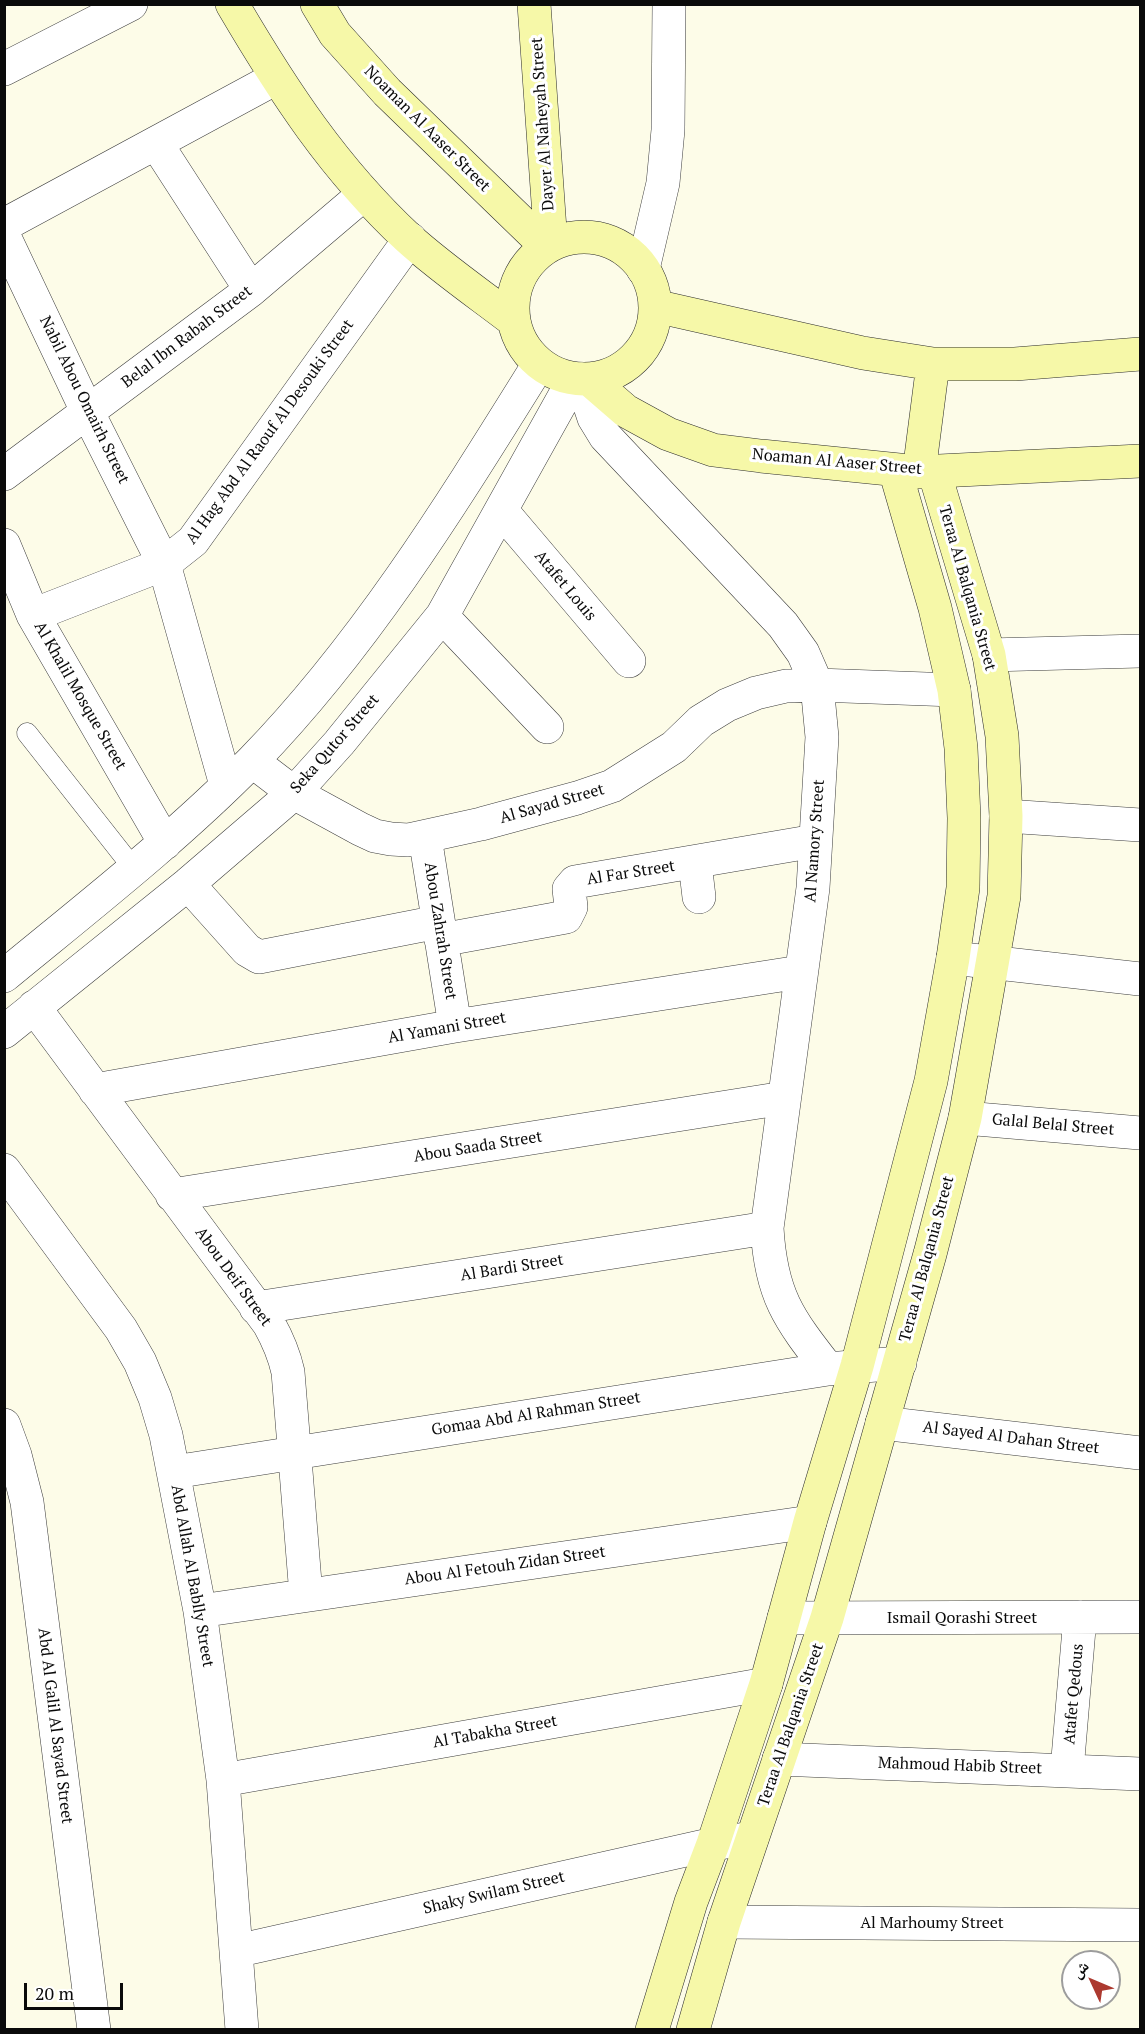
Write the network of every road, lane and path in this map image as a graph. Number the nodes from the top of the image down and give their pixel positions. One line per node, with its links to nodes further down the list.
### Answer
1 (131, 4): 6 (street)
2 (232, 4): 7 (street)
3 (317, 4): 13 (street, Noaman Al Aaser Street)
4 (534, 4): 13 (street, Dayer Al Naheyah Street)
5 (669, 4): 14 (street)
6 (4, 69)
7 (276, 78): 8 (street); 9 (street)
8 (156, 143): 10 (street); 15 (street)
9 (364, 194): 12 (street); 15 (street, Belal Ibn Rabah Street)
10 (4, 225)
11 (4, 236): 22 (street, Nabil Abou Omairh Street)
12 (410, 239): 17 (street); 28 (street, Al Hag Abd Al Raouf Al Desouki Street)
13 (549, 246): 14 (street); 17 (street)
14 (643, 269): 16 (street)
15 (250, 290): 22 (street, Belal Ibn Rabah Street)
16 (655, 306): 20 (street); 21 (street)
17 (513, 320): 19 (street)
18 (1140, 354): 20 (street)
19 (539, 364): 21 (street); 38 (street)
20 (933, 364): 24 (street)
21 (581, 379): 24 (street, Noaman Al Aaser Street); 26 (street, Seka Qutor Street); 34 (street, Al Namory Street)
22 (87, 411): 25 (street, Belal Ibn Rabah Street); 28 (street, Nabil Abou Omairh Street)
23 (1140, 461): 24 (street, Noaman Al Aaser Street)
24 (916, 471): 32 (street, Teraa Al Balqania Street); 35 (street)
25 (4, 474)
26 (501, 510): 30 (street, Seka Qutor Street); 33 (street, Atafet Louis)
27 (4, 545): 29 (street, Al Khalil Mosque Street)
28 (164, 564): 29 (street, Al Hag Abd Al Raouf Al Desouki Street); 39 (street, Nabil Abou Omairh Street)
29 (33, 615): 45 (street, Al Khalil Mosque Street)
30 (442, 616): 36 (street); 40 (street, Seka Qutor Street)
31 (1140, 651): 32 (street)
32 (989, 655): 41 (street, Teraa Al Balqania Street)
33 (629, 661)
34 (817, 685): 35 (street, Al Sayad Street); 43 (street, Al Sayad Street); 44 (street, Al Namory Street)
35 (954, 690): 51 (street)
36 (547, 727)
37 (27, 733): 47 (lane)
38 (252, 761): 39 (street); 40 (street, Al Sayad Street)
39 (226, 785): 45 (street)
40 (294, 793): 43 (street, Al Sayad Street); 48 (street, Seka Qutor Street)
41 (1006, 816): 42 (street); 52 (street, Teraa Al Balqania Street)
42 (1140, 825)
43 (425, 837): 50 (street, Abou Zahrah Street)
44 (815, 841): 46 (street, Al Far Street); 53 (street, Al Namory Street)
45 (165, 843): 47 (street)
46 (695, 863): 49 (street); 50 (street, Al Far Street)
47 (134, 869): 54 (street)
48 (188, 884): 50 (street, Al Far Street); 56 (street, Seka Qutor Street)
49 (699, 897)
50 (440, 931): 57 (street, Abou Zahrah Street)
51 (953, 958): 52 (street); 66 (street)
52 (994, 963): 55 (street); 61 (street, Teraa Al Balqania Street)
53 (800, 972): 57 (street, Al Yamani Street); 60 (street, Al Namory Street)
54 (4, 976)
55 (1140, 979)
56 (34, 1007): 58 (street, Seka Qutor Street); 59 (street, Abou Deif Street)
57 (455, 1026): 59 (street, Al Yamani Street)
58 (4, 1032)
59 (95, 1090): 64 (street, Abou Deif Street)
60 (784, 1098): 64 (street, Abou Saada Street); 65 (street, Al Namory Street)
61 (965, 1118): 62 (street, Galal Belal Street); 67 (street, Teraa Al Balqania Street)
62 (1140, 1133)
63 (4, 1170): 75 (street, Abd Allah Al Bablly Street)
64 (172, 1195): 68 (street, Abou Deif Street)
65 (767, 1228): 68 (street, Al Bardi Street); 70 (street, Al Namory Street)
66 (887, 1250): 67 (street); 70 (street)
67 (930, 1254): 69 (street, Teraa Al Balqania Street)
68 (256, 1308): 73 (street, Abou Deif Street)
69 (900, 1363): 70 (street, Gomaa Abd Al Rahman Street); 71 (street, Teraa Al Balqania Street)
70 (842, 1367): 73 (street, Gomaa Abd Al Rahman Street); 76 (street)
71 (882, 1423): 74 (street, Al Sayed Al Dahan Street); 82 (street, Teraa Al Balqania Street)
72 (4, 1425): 93 (street, Abd Al Galil Al Sayad Street)
73 (295, 1452): 75 (street, Gomaa Abd Al Rahman Street); 77 (street, Abou Deif Street)
74 (1140, 1453)
75 (174, 1472): 78 (street, Abd Allah Al Bablly Street)
76 (810, 1522): 77 (street, Abou Al Fetouh Zidan Street); 81 (street)
77 (306, 1595): 78 (street, Abou Al Fetouh Zidan Street)
78 (200, 1611): 87 (street, Abd Allah Al Bablly Street)
79 (1080, 1617): 80 (street, Ismail Qorashi Street); 82 (street, Ismail Qorashi Street); 85 (street, Atafet Qedous)
80 (1140, 1617)
81 (784, 1618): 82 (street, Ismail Qorashi Street); 83 (street)
82 (827, 1618): 84 (street, Teraa Al Balqania Street)
83 (766, 1684): 87 (street, Al Tabakha Street); 89 (street)
84 (779, 1759): 85 (street, Mahmoud Habib Street); 88 (street, Teraa Al Balqania Street)
85 (1067, 1770): 86 (street, Mahmoud Habib Street)
86 (1140, 1774)
87 (223, 1780): 92 (street, Abd Allah Al Bablly Street)
88 (752, 1838): 89 (street, Shaky Swilam Street); 90 (street, Teraa Al Balqania Street)
89 (713, 1844): 92 (street, Shaky Swilam Street); 95 (street)
90 (724, 1922): 91 (street, Al Marhoumy Street); 96 (street, Teraa Al Balqania Street)
91 (1140, 1925)
92 (236, 1951): 94 (street, Abd Allah Al Bablly Street)
93 (94, 2030)
94 (243, 2030)
95 (652, 2030)
96 (693, 2030)

